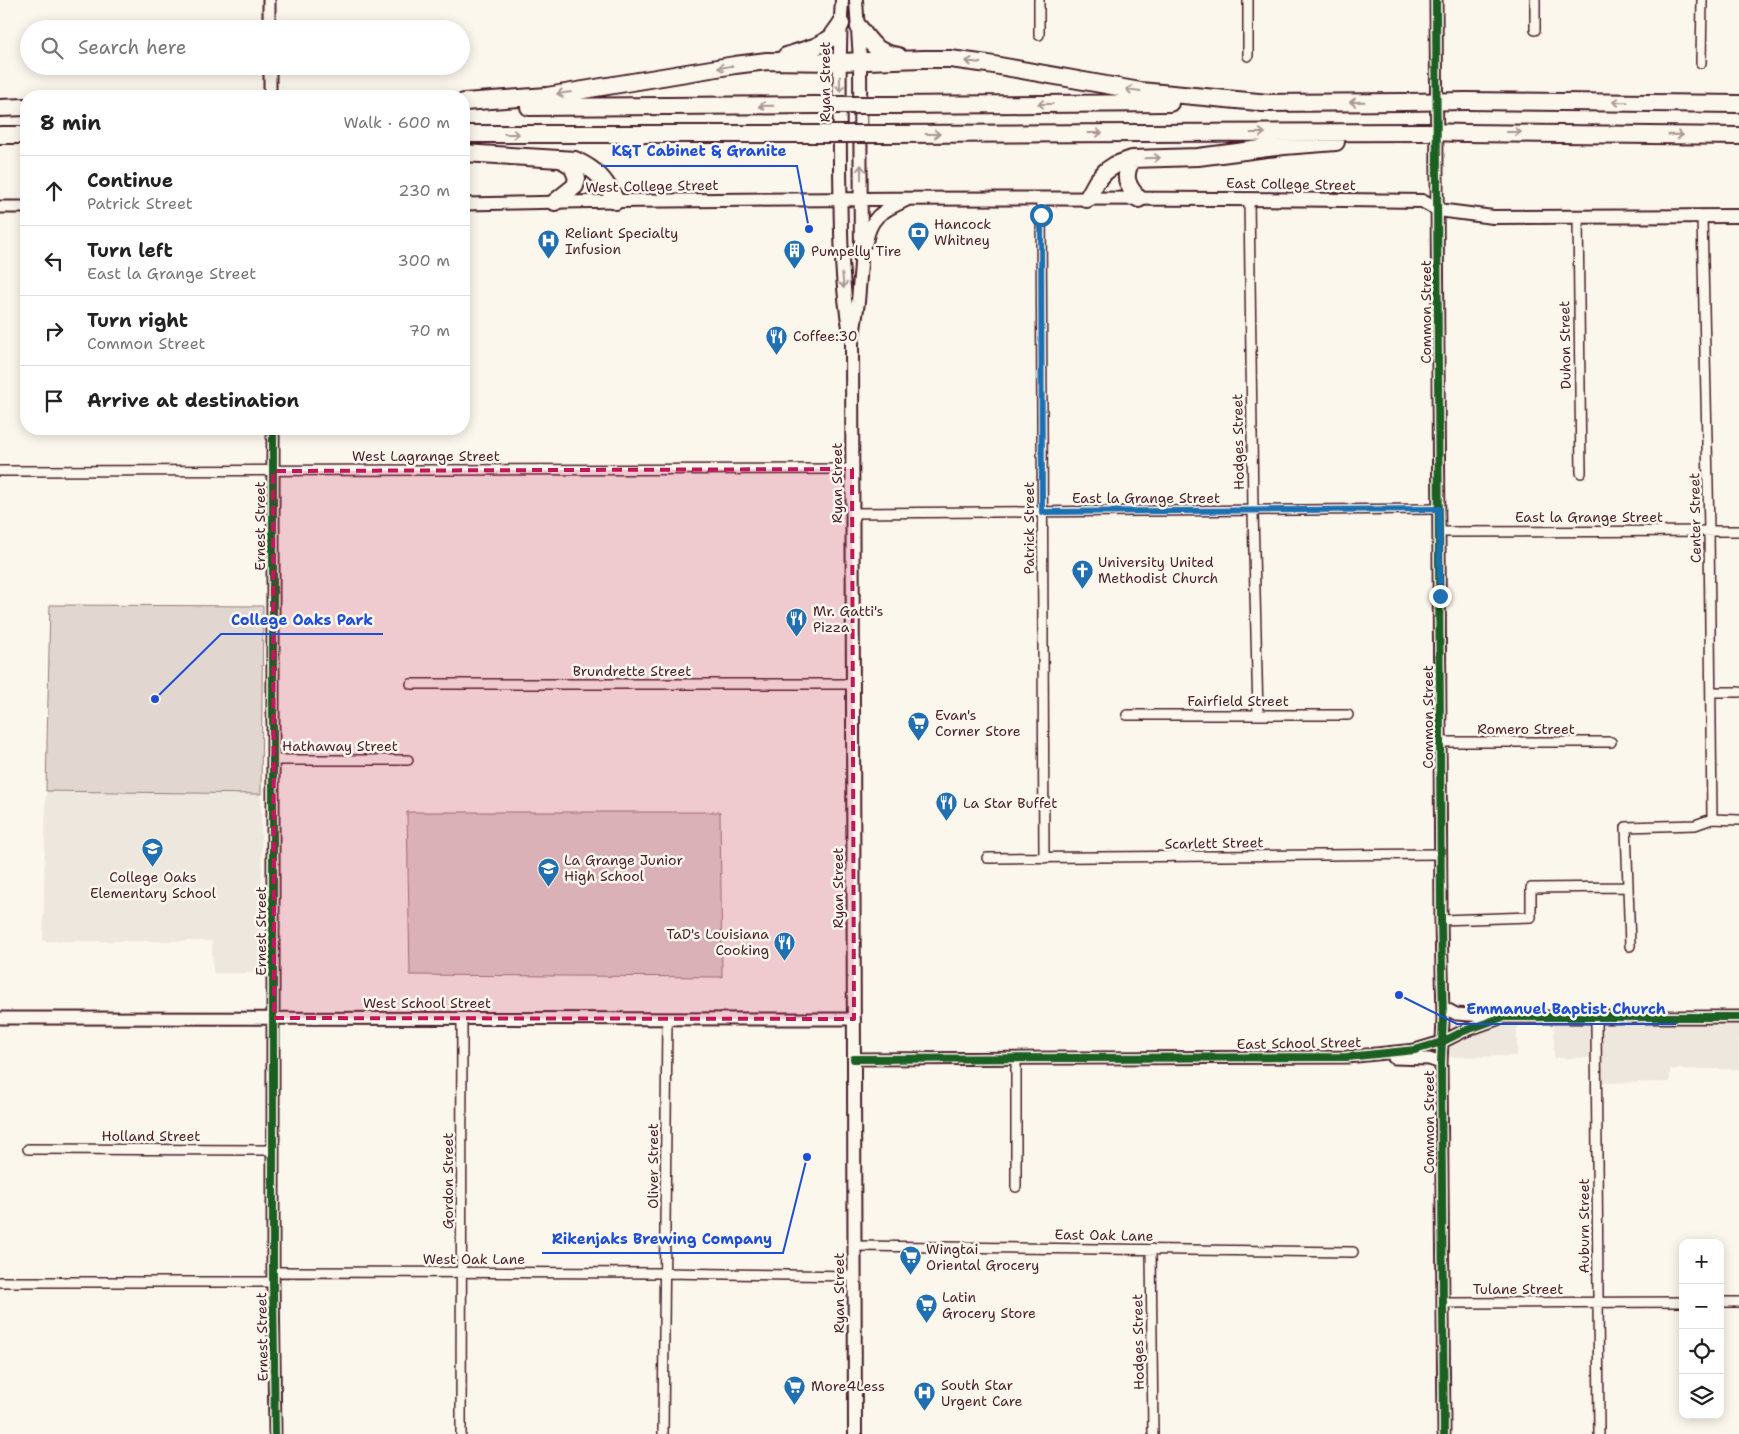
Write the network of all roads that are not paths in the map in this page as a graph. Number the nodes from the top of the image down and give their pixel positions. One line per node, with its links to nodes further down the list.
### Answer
1 (269, 0): 9 (street)
2 (842, 0): 10 (main road, Ryan Street)
3 (856, 0): 11 (main road, Ryan Street)
4 (1039, 0): 13 (street)
5 (1248, 0): 14 (street)
6 (1436, 0): 48 (street, Common Street)
7 (1535, 0): 12 (street)
8 (1702, 0): 19 (street)
9 (269, 20)
10 (841, 24): 17 (highway); 18 (main road, Ryan Street)
11 (858, 27): 15 (highway); 16 (main road, Ryan Street)
12 (1535, 30)
13 (1039, 35)
14 (1248, 56)
15 (923, 59): 16 (highway); 23 (highway, one-way to 15)
16 (860, 60): 18 (highway); 37 (main road, Ryan Street, one-way to 16)
17 (756, 62): 18 (highway); 22 (highway, one-way to 22)
18 (840, 62): 36 (main road, Ryan Street, one-way to 36)
19 (1701, 62)
20 (270, 75): 21 (street)
21 (270, 90)
22 (470, 102)
23 (1269, 103): 24 (highway, one-way to 23, bridge); 26 (highway, one-way to 26, bridge)
24 (1739, 104)
25 (20, 107): 27 (highway)
26 (470, 107)
27 (0, 108)
28 (1403, 132): 29 (highway, one-way to 28, bridge); 32 (highway, one-way to 32, bridge); 35 (highway, one-way to 28)
29 (470, 134)
30 (0, 135): 31 (highway)
31 (20, 136)
32 (1739, 136)
33 (470, 153): 34 (highway)
34 (559, 158): 43 (highway); 44 (highway)
35 (1132, 159): 40 (highway); 42 (highway)
36 (841, 198): 37 (main road, East College Street); 43 (main road, West College Street); 53 (main road, Ryan Street, one-way to 53)
37 (861, 198): 38 (main road, East College Street); 52 (main road, Ryan Street)
38 (911, 198): 39 (main road, East College Street); 52 (main road)
39 (1041, 198): 42 (main road, East College Street); 61 (street, Patrick Street)
40 (1139, 198): 41 (main road, East College Street); 42 (main road, East College Street)
41 (1249, 198): 48 (main road, East College Street); 60 (street, Hodges Street)
42 (1087, 199)
43 (616, 201): 44 (street, West College Street)
44 (555, 202): 45 (street, West College Street)
45 (470, 204)
46 (0, 207): 47 (street)
47 (20, 207)
48 (1438, 210): 51 (main road, East College Street); 59 (street, Common Street)
49 (1702, 216): 50 (main road, East College Street); 51 (main road, East College Street); 63 (street, Center Street)
50 (1739, 216)
51 (1578, 217): 58 (street, Duhon Street)
52 (861, 264): 53 (main road, Ryan Street)
53 (852, 343): 55 (main road, Ryan Street)
54 (272, 435): 57 (street, Ernest Street)
55 (852, 469): 57 (street, West Lagrange Street); 62 (main road, Ryan Street)
56 (0, 471): 57 (street, West Lagrange Street)
57 (273, 471): 75 (street, Ernest Street)
58 (1581, 473)
59 (1439, 509): 60 (street, East la Grange Street); 65 (street, Common Street)
60 (1253, 511): 61 (street, East la Grange Street); 71 (street, Hodges Street)
61 (1042, 512): 62 (street, East la Grange Street); 81 (street, Patrick Street)
62 (853, 513): 67 (main road, Ryan Street)
63 (1709, 530): 64 (street, East la Grange Street); 65 (street, East la Grange Street); 68 (street, Center Street)
64 (1739, 530)
65 (1439, 532): 73 (street, Common Street)
66 (411, 684): 67 (street, Brundrette Street)
67 (853, 684): 90 (main road, Ryan Street)
68 (1711, 692): 69 (street); 77 (street, Center Street)
69 (1739, 692)
70 (1127, 715): 71 (street, Fairfield Street)
71 (1258, 715): 72 (street, Fairfield Street)
72 (1348, 715)
73 (1440, 742): 74 (street, Romero Street); 79 (street, Common Street)
74 (1611, 742)
75 (273, 760): 76 (street, Hathaway Street); 88 (street, Ernest Street)
76 (408, 760)
77 (1712, 820): 78 (street); 82 (street)
78 (1739, 820)
79 (1441, 854): 81 (street, Scarlett Street); 83 (street, Common Street)
80 (987, 858): 81 (street, Scarlett Street)
81 (1044, 858)
82 (1628, 886): 83 (street); 84 (street)
83 (1441, 920): 85 (street, Common Street)
84 (1630, 946)
85 (1443, 1007): 91 (street); 94 (street, Common Street)
86 (1739, 1017): 92 (street, East School Street)
87 (0, 1018): 88 (street, West School Street)
88 (274, 1018): 89 (street, West School Street); 100 (street, Ernest Street)
89 (462, 1018): 93 (street, West School Street); 105 (street, Gordon Street)
90 (854, 1018): 93 (street, West School Street); 97 (main road, Ryan Street)
91 (1503, 1018): 92 (street, East School Street); 94 (street, East School Street)
92 (1596, 1018): 110 (street, Auburn Street)
93 (667, 1019): 106 (street, Oliver Street)
94 (1442, 1042): 95 (street, East School Street); 98 (street, Common Street)
95 (1347, 1057): 96 (street, East School Street); 98 (street)
96 (1016, 1058): 97 (street, East School Street); 101 (street)
97 (854, 1059): 102 (main road, Ryan Street)
98 (1441, 1063): 114 (street, Common Street)
99 (28, 1149): 100 (street, Holland Street)
100 (274, 1150): 108 (street, Ernest Street)
101 (1016, 1187)
102 (854, 1246): 103 (street, East Oak Lane); 107 (main road, Ryan Street)
103 (1151, 1249): 104 (street, East Oak Lane); 119 (street, Hodges Street)
104 (1353, 1252)
105 (462, 1273): 106 (street, West Oak Lane); 108 (street, West Oak Lane); 116 (street, Gordon Street)
106 (666, 1273): 107 (street, West Oak Lane); 117 (street, Oliver Street)
107 (854, 1276): 118 (main road, Ryan Street)
108 (274, 1277): 109 (street, West Oak Lane); 115 (street, Ernest Street)
109 (0, 1282)
110 (1598, 1302): 111 (street, Tulane Street); 114 (street, Tulane Street); 121 (street, Auburn Street)
111 (1679, 1302)
112 (1724, 1302): 113 (street)
113 (1739, 1302)
114 (1443, 1303): 120 (street, Common Street)
115 (275, 1434)
116 (461, 1434)
117 (663, 1434)
118 (855, 1434)
119 (1153, 1434)
120 (1444, 1434)
121 (1598, 1434)

